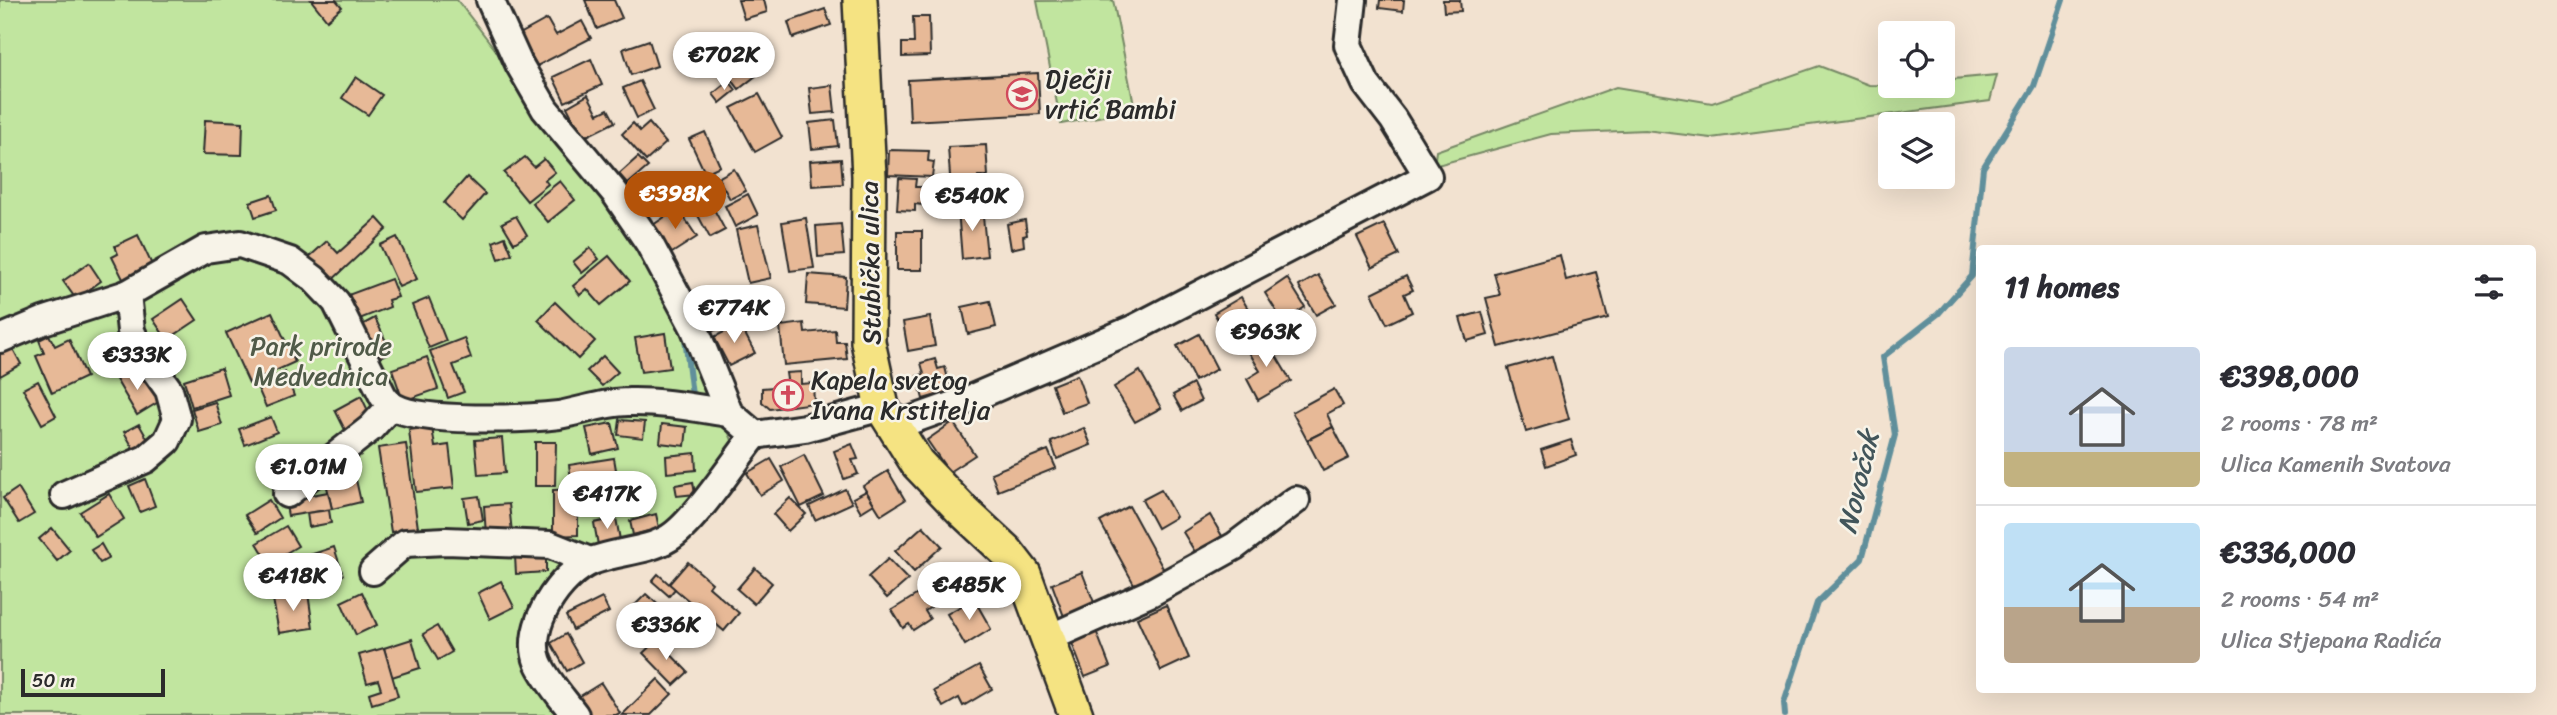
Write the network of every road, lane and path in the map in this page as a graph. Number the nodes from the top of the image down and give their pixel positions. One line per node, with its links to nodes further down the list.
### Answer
1 (490, 0): 7 (street)
2 (860, 0): 8 (main road, Stubička ulica)
3 (1353, 0): 8 (street)
4 (127, 294): 5 (street); 6 (street); 11 (street)
5 (0, 339)
6 (391, 406): 7 (street); 10 (street)
7 (729, 413): 9 (street)
8 (889, 416): 9 (street); 15 (main road, Stubička ulica)
9 (755, 435): 13 (street)
10 (287, 494)
11 (64, 495)
12 (1296, 500): 15 (street)
13 (590, 561): 14 (street); 16 (street)
14 (373, 570)
15 (1049, 638): 17 (main road, Stubička ulica)
16 (575, 715)
17 (1076, 715)

